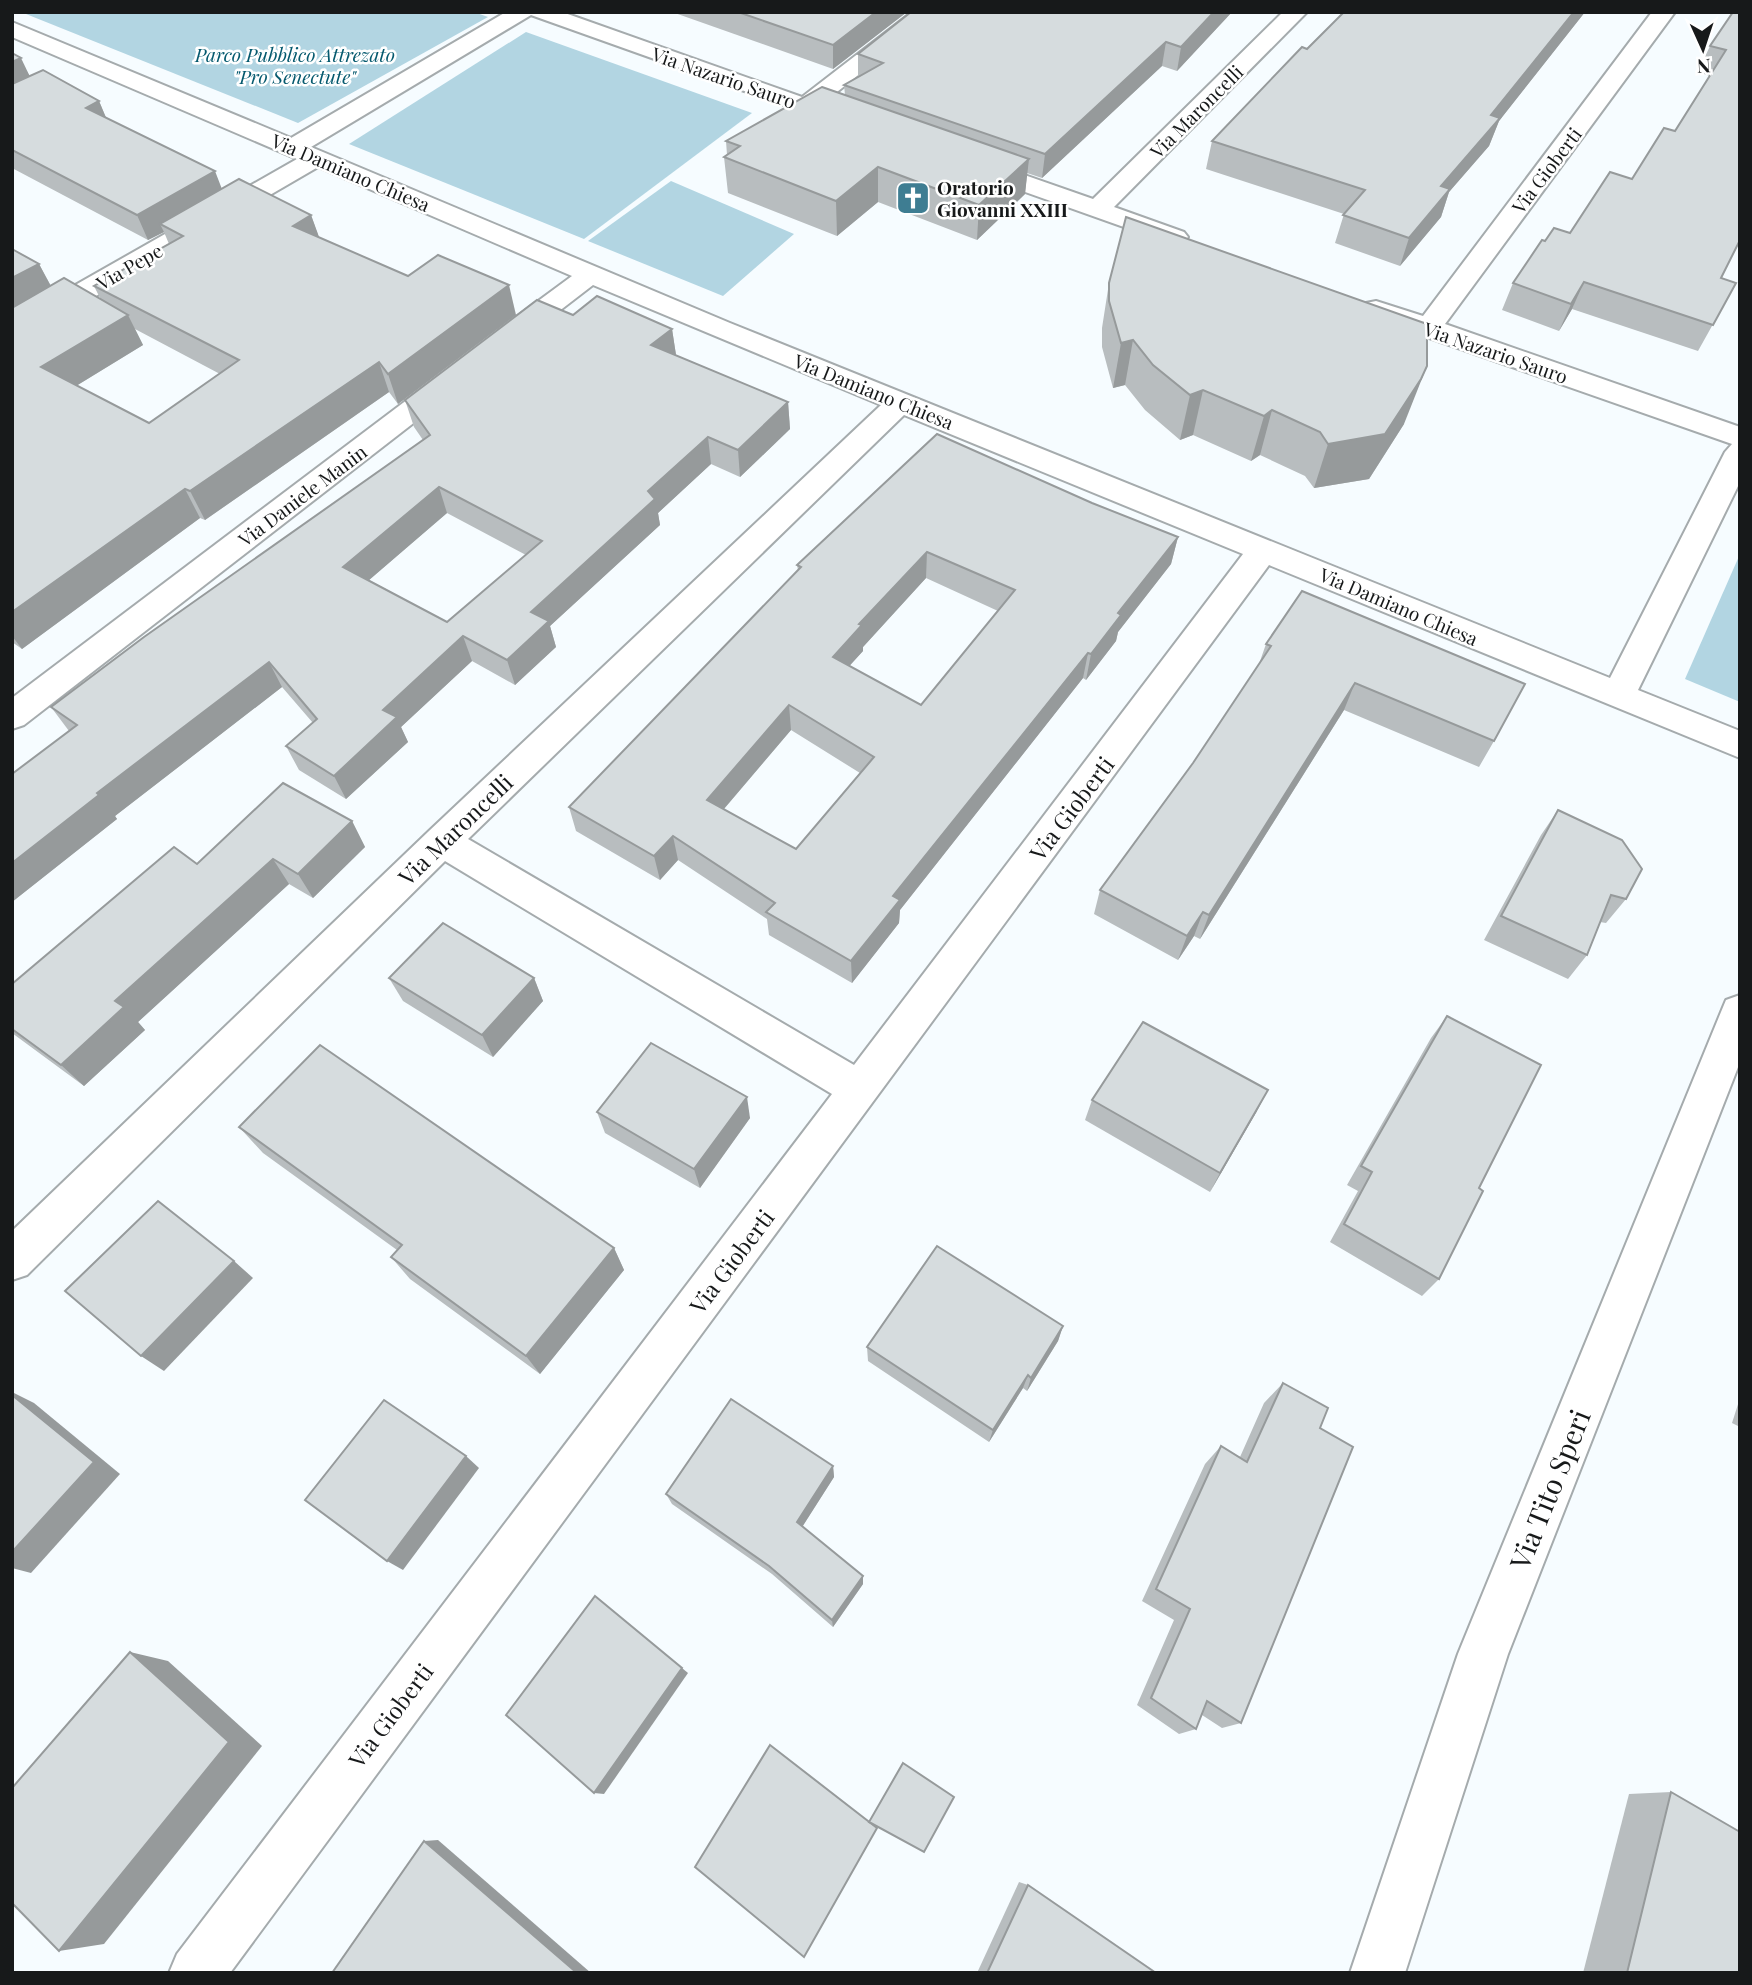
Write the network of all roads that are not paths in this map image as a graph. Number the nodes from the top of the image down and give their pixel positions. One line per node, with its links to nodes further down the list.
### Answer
1 (522, 12): 9 (street, Via Pepe)
2 (926, 12): 7 (street)
3 (1296, 12): 11 (street, Via Maroncelli)
4 (1664, 12): 15 (street, Via Gioberti)
5 (559, 15): 7 (street, Via Nazario Sauro)
6 (12, 29): 9 (street, Via Damiano Chiesa)
7 (805, 106): 8 (street, Via Nazario Sauro)
8 (869, 128)
9 (305, 152): 13 (street, Via Damiano Chiesa); 16 (street, Via Pepe)
10 (958, 160): 11 (street)
11 (1097, 210): 12 (street)
12 (1202, 247)
13 (591, 274): 17 (street, Via Damiano Chiesa); 22 (street, Via Daniele Manin)
14 (1359, 303): 15 (street, Via Nazario Sauro)
15 (1428, 328): 18 (street, Via Nazario Sauro)
16 (12, 333)
17 (901, 402): 20 (street, Via Damiano Chiesa); 24 (street, Via Maroncelli)
18 (1740, 438)
19 (1740, 452): 21 (street)
20 (1264, 549): 21 (street, Via Damiano Chiesa); 26 (street, Via Gioberti)
21 (1618, 696): 23 (street, Via Damiano Chiesa)
22 (12, 716)
23 (1740, 745)
24 (442, 841): 26 (street); 27 (street, Via Maroncelli)
25 (1740, 1012): 29 (street, Via Tito Speri)
26 (860, 1090): 28 (street, Via Gioberti)
27 (12, 1260)
28 (196, 1973)
29 (1377, 1973)

